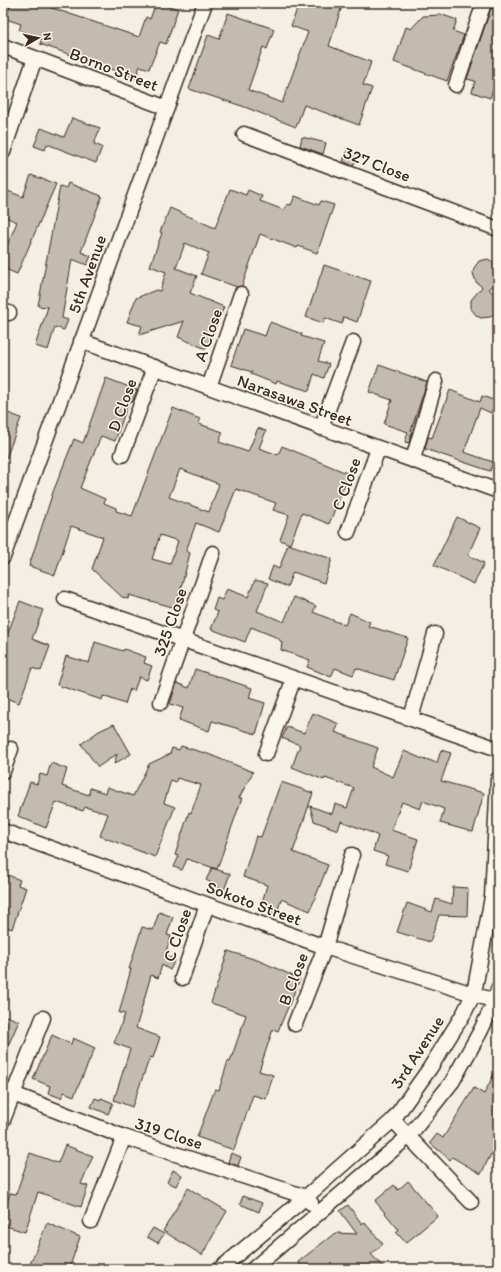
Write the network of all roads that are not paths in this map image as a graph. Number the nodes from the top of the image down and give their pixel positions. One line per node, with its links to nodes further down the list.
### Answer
1 (205, 3): 6 (street, 5th Avenue)
2 (484, 3): 5 (street)
3 (3, 46): 4 (street, Borno Street)
4 (35, 58): 6 (street, Borno Street); 8 (street)
5 (456, 85)
6 (167, 108): 11 (street, 5th Avenue)
7 (244, 134): 9 (street, 327 Close)
8 (3, 152)
9 (498, 229)
10 (241, 294): 15 (street, A Close)
11 (81, 341): 13 (street, Narasawa Street); 23 (street, 5th Avenue)
12 (354, 342): 16 (street)
13 (155, 367): 15 (street, Narasawa Street); 18 (street, D Close)
14 (436, 381): 19 (street)
15 (209, 388): 16 (street, Narasawa Street)
16 (321, 428): 17 (street, Narasawa Street)
17 (378, 449): 19 (street, Narasawa Street); 21 (street, C Close)
18 (122, 455)
19 (413, 459): 20 (street, Narasawa Street)
20 (498, 491)
21 (348, 532)
22 (213, 553): 26 (street, 325 Close)
23 (3, 557)
24 (65, 599): 26 (street)
25 (435, 634): 29 (street)
26 (183, 640): 27 (street); 28 (street, 325 Close)
27 (294, 678): 29 (street); 32 (street)
28 (161, 702)
29 (411, 718): 31 (street)
30 (11, 749): 33 (street)
31 (498, 749)
32 (266, 754)
33 (3, 771)
34 (498, 779): 35 (street, 3rd Avenue)
35 (497, 820): 41 (street, 3rd Avenue)
36 (3, 831): 38 (street, Sokoto Street)
37 (352, 855): 39 (street)
38 (207, 905): 39 (street, Sokoto Street); 40 (street, C Close)
39 (325, 947): 41 (street, Sokoto Street); 44 (street, B Close)
40 (182, 978)
41 (474, 993): 42 (street, Sokoto Street); 47 (street, 3rd Avenue)
42 (497, 997): 48 (street)
43 (43, 1018): 45 (street)
44 (295, 1024)
45 (8, 1092): 46 (street); 49 (street, 319 Close)
46 (3, 1120)
47 (393, 1120): 48 (street); 50 (street, 3rd Avenue)
48 (409, 1136): 51 (street); 52 (street)
49 (124, 1137): 50 (street, 319 Close); 53 (street)
50 (306, 1197): 52 (street, 319 Close); 54 (street, 3rd Avenue)
51 (471, 1202)
52 (320, 1212): 55 (street)
53 (91, 1221)
54 (246, 1247): 55 (street); 56 (street, 3rd Avenue)
55 (258, 1268)
56 (220, 1269)

